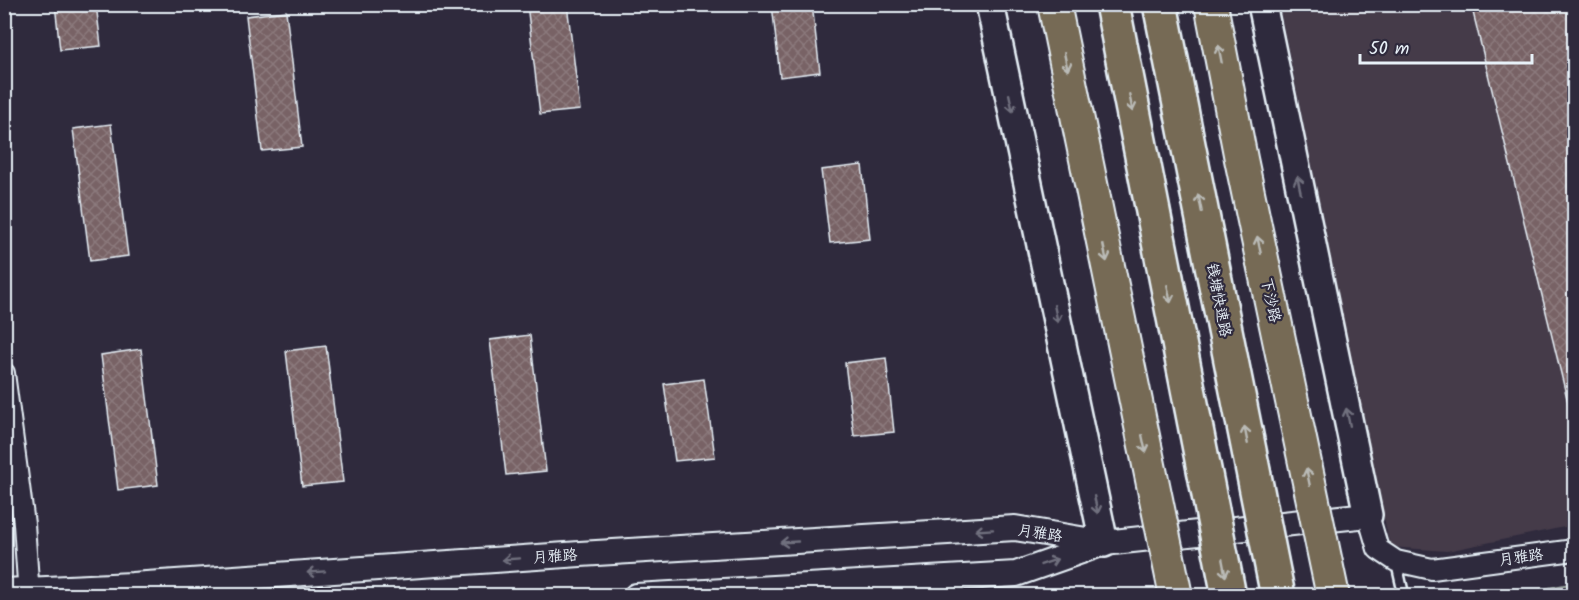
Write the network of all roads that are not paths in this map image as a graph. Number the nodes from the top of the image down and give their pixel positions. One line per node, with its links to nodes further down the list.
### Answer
1 (990, 4): 9 (main road, one-way to 9)
2 (1054, 4): 15 (main road, one-way to 15, bridge)
3 (1112, 4): 16 (highway, one-way to 16, bridge)
4 (1160, 4): 17 (highway, 钱塘快速路, one-way to 4, bridge)
5 (1211, 4): 18 (main road, 下沙路, one-way to 5, bridge)
6 (1262, 4): 8 (main road, one-way to 6)
7 (4, 373): 13 (street)
8 (1368, 515): 9 (street, 月雅路); 11 (street)
9 (1104, 543): 13 (street, 月雅路, one-way to 13); 14 (street, 月雅路, one-way to 9)
10 (1575, 550): 11 (street, 月雅路)
11 (1396, 561): 19 (lane)
12 (4, 591): 13 (street, 月雅路)
13 (29, 593)
14 (636, 596)
15 (1176, 596)
16 (1229, 596)
17 (1278, 596)
18 (1333, 596)
19 (1404, 596)

